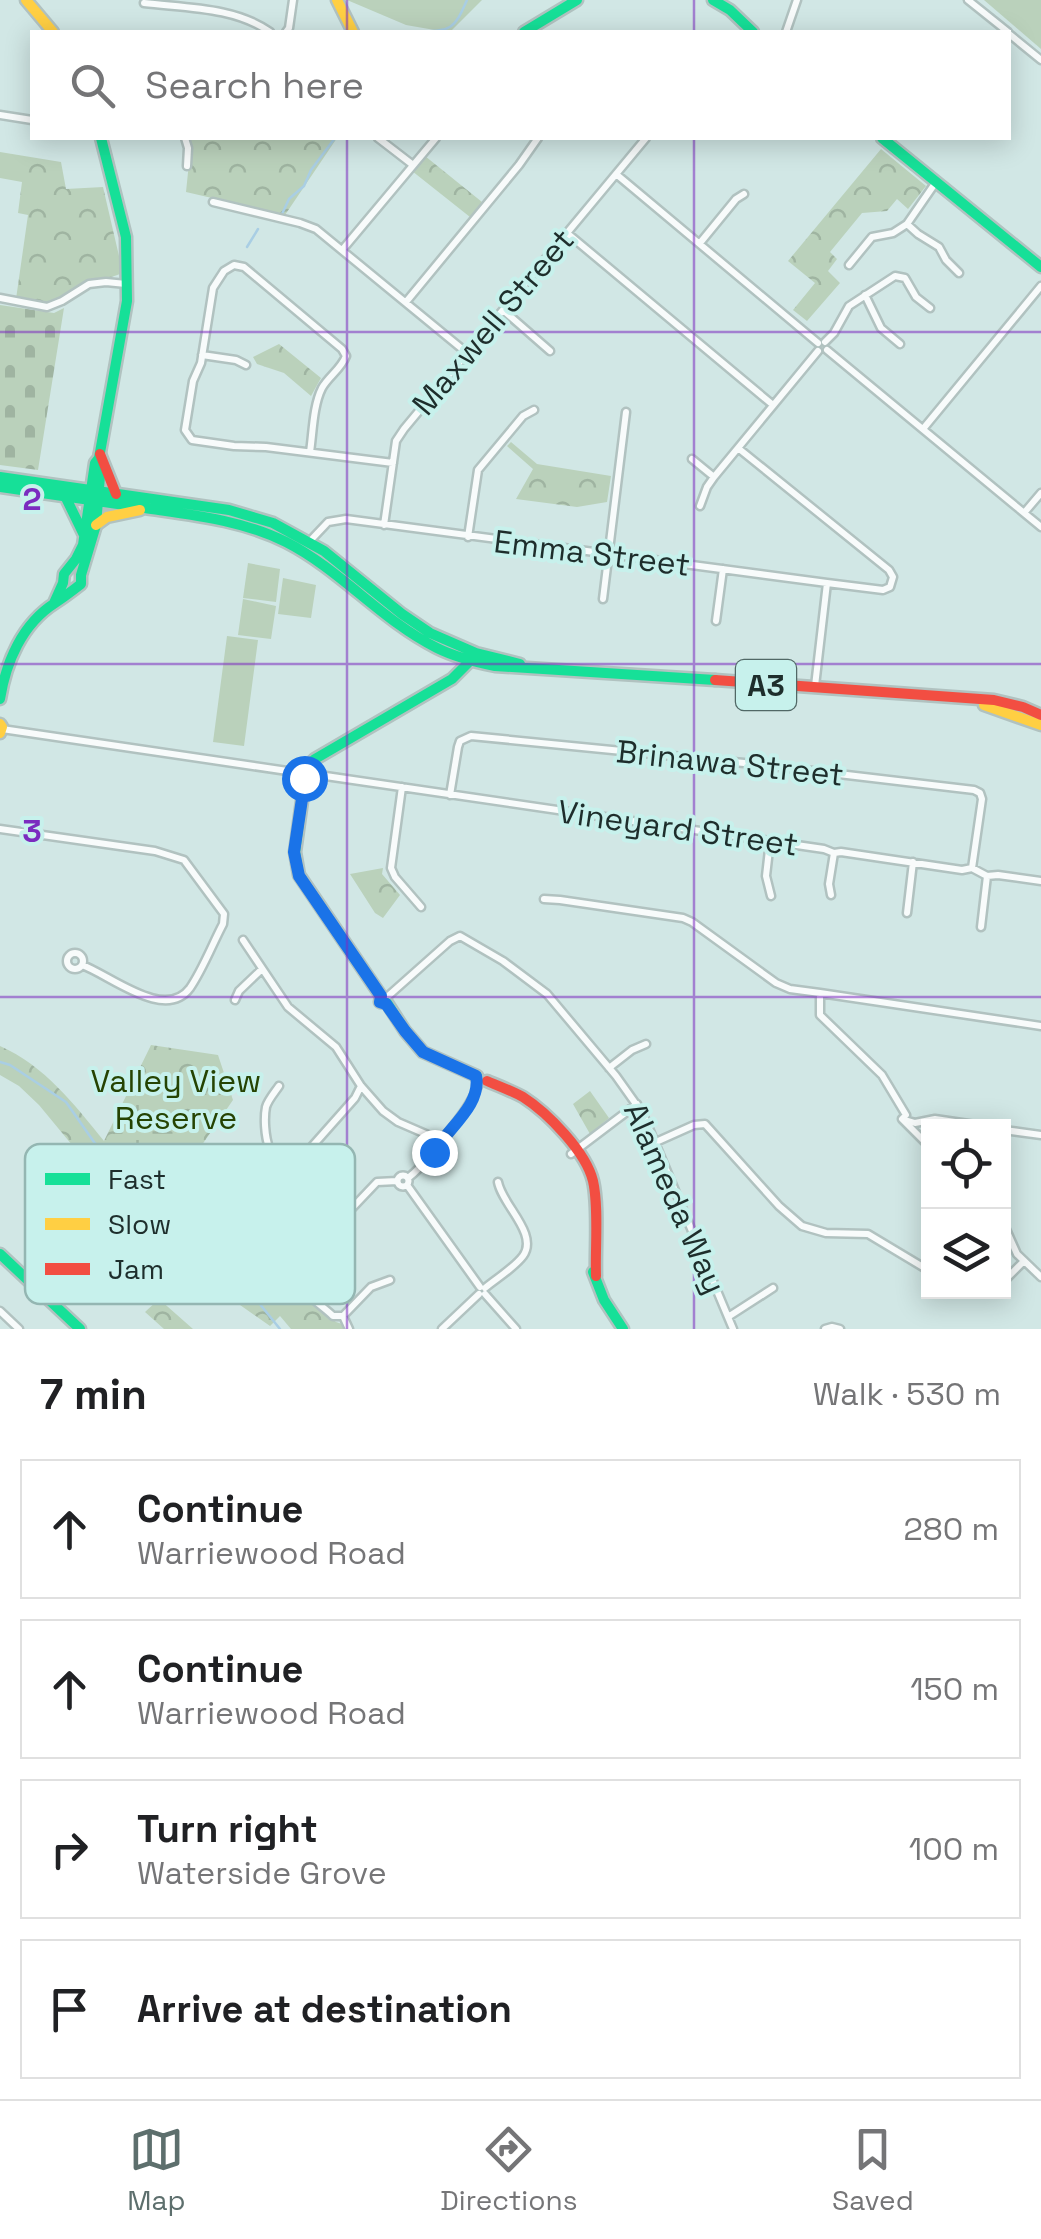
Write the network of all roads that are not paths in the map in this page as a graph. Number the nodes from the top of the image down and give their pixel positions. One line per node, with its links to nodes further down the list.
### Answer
1 (26, 0): 10 (main road)
2 (293, 0): 12 (street)
3 (338, 0): 13 (main road)
4 (578, 0): 14 (main road)
5 (713, 0): 9 (main road)
6 (796, 0): 17 (street)
7 (968, 0): 18 (street)
8 (144, 3): 11 (street)
9 (742, 23): 15 (street); 16 (main road)
10 (52, 30)
11 (267, 30)
12 (288, 30)
13 (351, 30)
14 (527, 30)
15 (736, 30)
16 (751, 30)
17 (787, 30)
18 (1004, 30)
19 (1011, 35): 20 (street)
20 (1041, 60)
21 (0, 115): 22 (street)
22 (30, 120)
23 (102, 140): 43 (main road)
24 (186, 140): 31 (street)
25 (381, 140): 30 (street)
26 (434, 140): 30 (street)
27 (537, 140): 47 (street)
28 (644, 140): 32 (street, Maxwell Street)
29 (884, 140): 33 (main road)
30 (413, 165): 39 (street)
31 (187, 166)
32 (616, 174): 37 (street, Maxwell Street); 38 (street)
33 (936, 182): 36 (street); 41 (main road)
34 (744, 194): 38 (street)
35 (212, 202): 39 (street)
36 (907, 224): 40 (street); 42 (street)
37 (567, 233): 49 (street, Maxwell Street); 56 (street)
38 (700, 243): 51 (street)
39 (343, 250): 47 (street)
40 (849, 265)
41 (1041, 267)
42 (960, 273)
43 (126, 284): 46 (street); 62 (main road)
44 (1041, 286): 59 (street)
45 (865, 296): 48 (street); 50 (street); 51 (street)
46 (0, 298)
47 (406, 302): 53 (street)
48 (930, 308)
49 (503, 310): 52 (street); 53 (street, Maxwell Street)
50 (900, 344)
51 (822, 346): 56 (street); 59 (street)
52 (550, 351)
53 (467, 353): 64 (street, Maxwell Street)
54 (202, 356): 55 (street); 61 (street); 61 (street)
55 (246, 366)
56 (773, 405): 60 (street)
57 (534, 410): 79 (street)
58 (626, 412): 82 (street)
59 (923, 428): 74 (street)
60 (738, 448): 66 (street); 86 (street, Emma Street)
61 (310, 452): 64 (street)
62 (100, 456): 69 (main road); 70 (main road)
63 (692, 458): 66 (street)
64 (393, 463): 76 (street, Maxwell Street)
65 (0, 477): 70 (main road, A3)
66 (714, 477): 72 (street)
67 (0, 487): 71 (main road, A3)
68 (1041, 493): 74 (street)
69 (116, 494): 70 (main road, A3); 81 (main road, A3)
70 (94, 496): 71 (main road, A3); 73 (main road, A3); 75 (main road); 80 (main road)
71 (66, 498): 80 (main road)
72 (700, 506)
73 (144, 508): 75 (main road); 78 (main road, A3)
74 (1024, 514): 77 (street)
75 (96, 525): 85 (main road)
76 (384, 525): 79 (street, Emma Street); 81 (street, Emma Street)
77 (1041, 528)
78 (268, 534): 81 (main road); 83 (main road, A3)
79 (468, 536): 82 (street, Emma Street)
80 (84, 537): 85 (main road)
81 (310, 541): 83 (main road); 90 (main road, A3)
82 (608, 554): 84 (street, Emma Street); 88 (street)
83 (319, 562): 90 (main road, A3)
84 (723, 570): 86 (street, Emma Street); 89 (street)
85 (75, 572): 87 (main road); 87 (main road)
86 (827, 583): 91 (street)
87 (68, 586): 92 (main road)
88 (603, 599)
89 (716, 621)
90 (473, 658): 91 (main road, A3); 96 (main road)
91 (815, 689): 93 (main road, A3)
92 (0, 699)
93 (1034, 712): 94 (main road, A3)
94 (1041, 725)
95 (1, 728): 96 (street, Vineyard Street)
96 (306, 773): 97 (street, Vineyard Street); 116 (main road)
97 (402, 787): 98 (street, Vineyard Street); 109 (street)
98 (450, 795): 100 (street, Vineyard Street); 103 (street, Brinawa Street)
99 (0, 829): 113 (street)
100 (770, 842): 101 (street, Vineyard Street); 106 (street)
101 (834, 852): 102 (street, Vineyard Street); 107 (street)
102 (913, 862): 103 (street, Vineyard Street); 110 (street)
103 (972, 868): 104 (street, Vineyard Street)
104 (987, 876): 105 (street, Vineyard Street); 111 (street)
105 (1041, 881)
106 (770, 896)
107 (831, 896)
108 (544, 900): 115 (street)
109 (422, 907)
110 (907, 913)
111 (980, 927)
112 (243, 940): 114 (street)
113 (82, 965)
114 (262, 969): 117 (street); 123 (street)
115 (820, 994): 118 (street); 125 (street)
116 (385, 999): 120 (street, Alameda Way); 121 (main road)
117 (235, 1000)
118 (1041, 1026)
119 (646, 1044): 120 (street)
120 (609, 1068): 124 (street, Alameda Way)
121 (481, 1081): 133 (street); 134 (main road)
122 (279, 1086): 131 (street)
123 (361, 1086): 132 (street); 133 (street)
124 (636, 1104): 130 (street, Alameda Way); 134 (street)
125 (902, 1119): 126 (street); 129 (street)
126 (921, 1121)
127 (1011, 1131): 128 (street)
128 (1041, 1136)
129 (921, 1138)
130 (656, 1142): 141 (street); 152 (street, Alameda Way)
131 (269, 1144)
132 (314, 1144)
133 (439, 1144): 135 (street)
134 (574, 1152): 158 (main road)
135 (408, 1182): 137 (street); 147 (street)
136 (498, 1182): 147 (street)
137 (355, 1205)
138 (1011, 1242): 140 (street)
139 (0, 1254): 143 (main road)
140 (1023, 1262): 142 (street); 144 (street)
141 (921, 1266)
142 (1011, 1274)
143 (25, 1277)
144 (1041, 1277)
145 (390, 1280): 151 (street)
146 (773, 1288): 152 (street)
147 (482, 1291): 153 (street); 157 (street)
148 (53, 1304): 155 (main road)
149 (320, 1304): 151 (street)
150 (0, 1311): 154 (street)
151 (343, 1316): 156 (street)
152 (728, 1317): 159 (street, Alameda Way)
153 (445, 1328)
154 (19, 1329)
155 (80, 1329)
156 (348, 1329)
157 (516, 1329)
158 (623, 1329)
159 (734, 1329)
160 (825, 1329): 161 (street)
161 (840, 1329)

